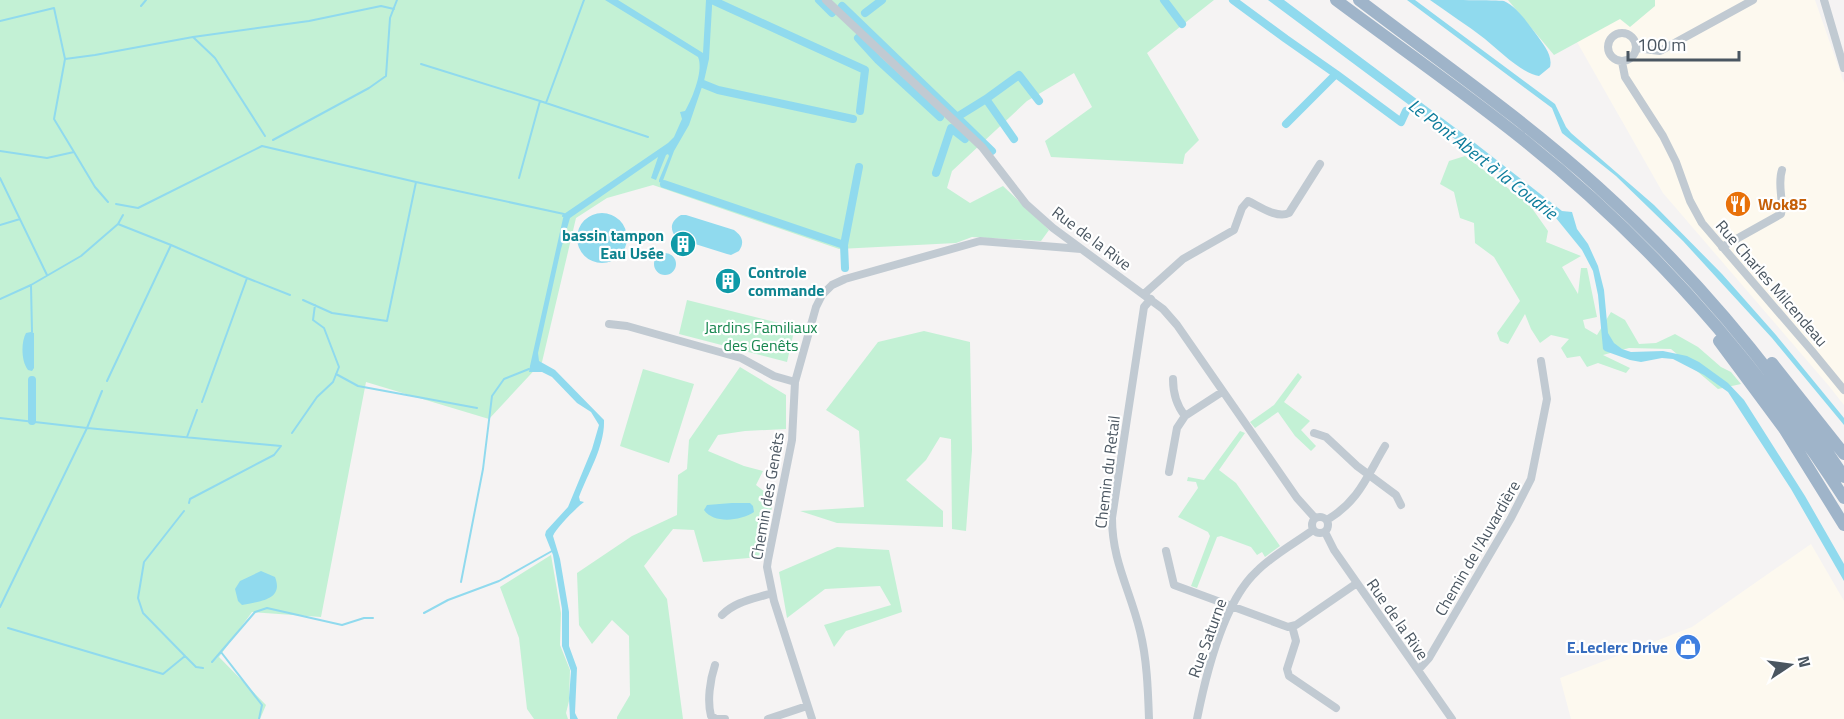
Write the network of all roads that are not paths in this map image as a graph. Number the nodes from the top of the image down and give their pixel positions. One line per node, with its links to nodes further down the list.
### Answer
1 (826, 0): 13 (street, Rue de la Rive)
2 (1336, 0): 14 (highway)
3 (1359, 0): 15 (highway)
4 (1753, 0): 6 (street)
5 (1824, 0): 7 (street)
6 (1636, 48): 8 (street); 8 (street)
7 (1843, 58): 9 (street)
8 (1622, 62): 12 (street, Rue Charles Milcendeau)
9 (1844, 68)
10 (1320, 164): 16 (street)
11 (1782, 170): 12 (street)
12 (1722, 247): 21 (street, Rue Charles Milcendeau)
13 (1082, 249): 16 (street, Rue de la Rive); 20 (street, Chemin des Genêts)
14 (1682, 288): 30 (highway); 34 (highway)
15 (1702, 292): 26 (highway); 29 (highway)
16 (1147, 296): 22 (street, Rue de la Rive); 50 (street, Chemin du Retail)
17 (609, 324): 20 (street)
18 (1541, 361): 44 (street, Chemin de l'Auvardière)
19 (1173, 378): 23 (street)
20 (795, 382): 39 (street, Chemin des Genêts)
21 (1844, 390)
22 (1222, 392): 23 (street); 32 (street, Rue de la Rive)
23 (1185, 416): 27 (street)
24 (1314, 433): 28 (street)
25 (1385, 446): 28 (street)
26 (1844, 454)
27 (1169, 472)
28 (1368, 475): 31 (street); 33 (street)
29 (1844, 477)
30 (1844, 498)
31 (1401, 505)
32 (1315, 518): 33 (street); 35 (street)
33 (1327, 520): 36 (street)
34 (1844, 525)
35 (1313, 530): 36 (street); 40 (street, Rue Saturne)
36 (1325, 532): 38 (street, Rue de la Rive)
37 (1166, 552): 40 (street)
38 (1357, 583): 42 (street); 44 (street, Rue de la Rive)
39 (772, 593): 41 (street); 45 (street, Chemin des Genêts)
40 (1233, 608): 42 (street); 51 (street, Rue Saturne)
41 (722, 615)
42 (1292, 626): 46 (street)
43 (715, 665): 47 (street)
44 (1418, 670): 52 (street, Rue de la Rive)
45 (807, 706): 48 (street); 49 (street, Chemin des Genêts)
46 (1336, 708)
47 (725, 719)
48 (768, 719)
49 (812, 719)
50 (1149, 719)
51 (1197, 719)
52 (1452, 719)

